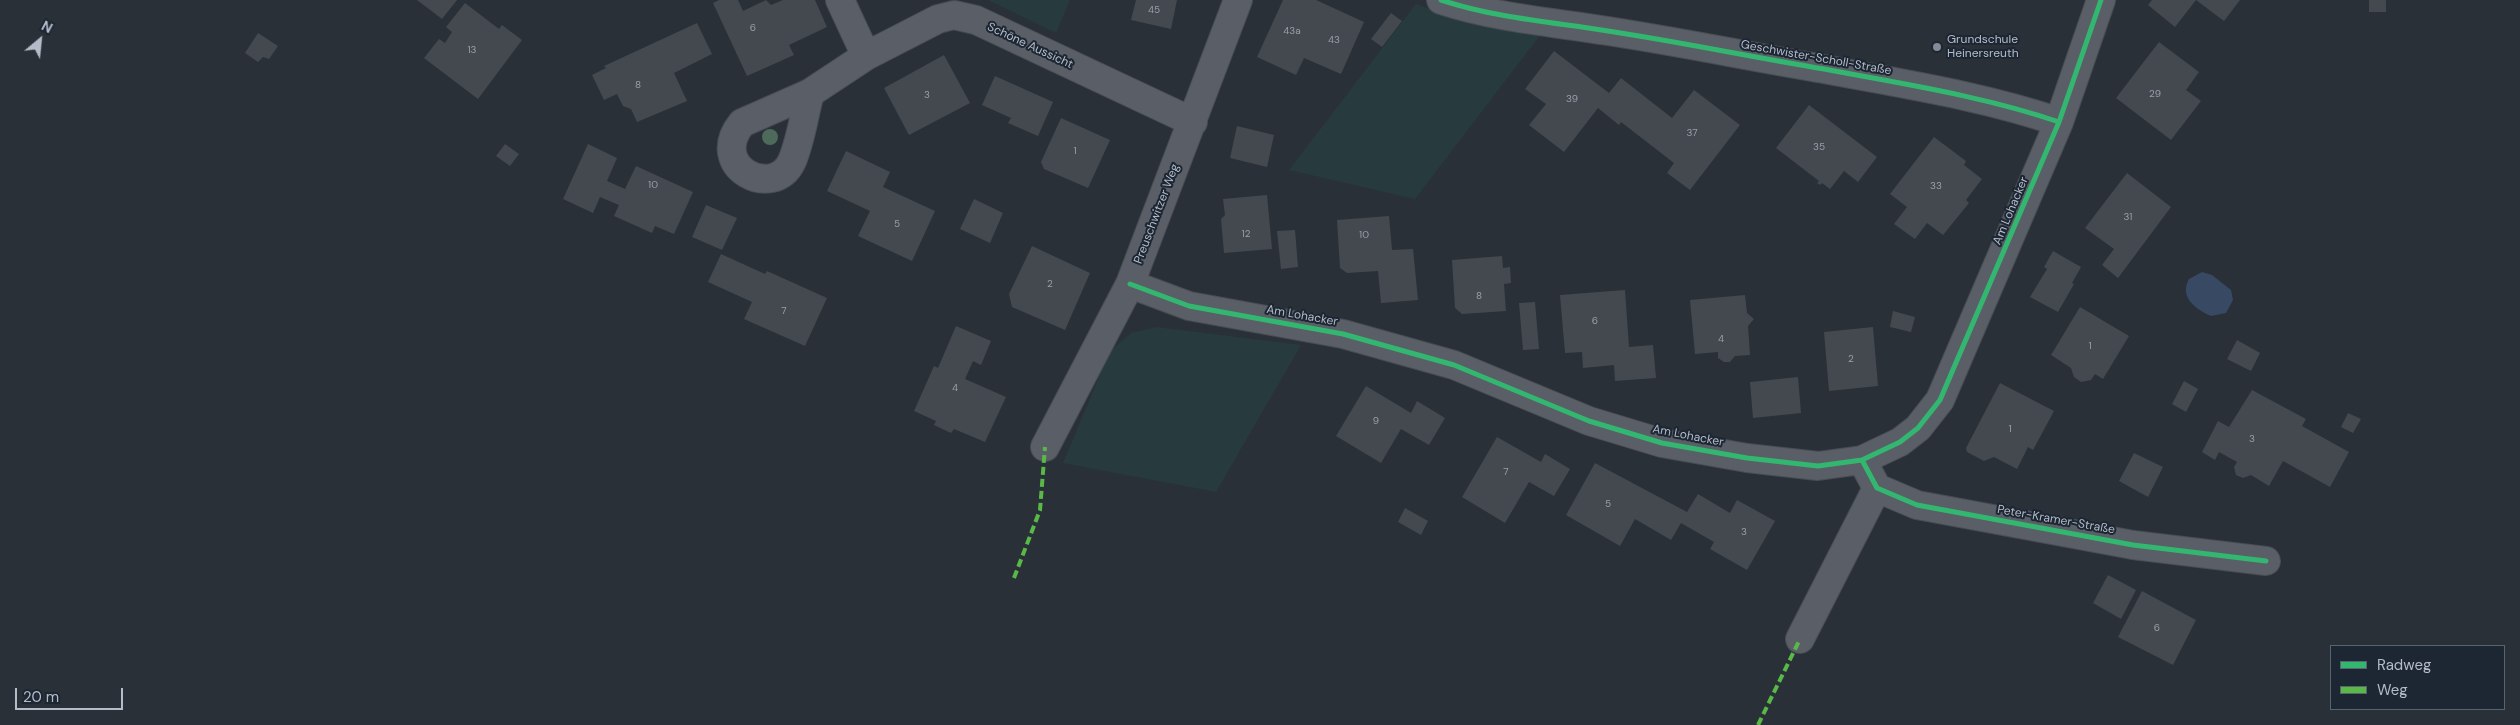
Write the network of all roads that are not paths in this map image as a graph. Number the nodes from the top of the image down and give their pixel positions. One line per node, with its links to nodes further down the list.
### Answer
1 (840, 0): 5 (street)
2 (1238, 0): 7 (street, Preuschwitzer Weg)
3 (1441, 0): 8 (street, Geschwister-Scholl-Straße)
4 (2101, 0): 8 (street)
5 (866, 56): 6 (street, Schöne Aussicht); 7 (street, Schöne Aussicht)
6 (810, 93)
7 (1193, 122): 9 (street, Preuschwitzer Weg)
8 (2059, 122): 11 (street, Am Lohacker)
9 (1130, 284): 10 (street, Preuschwitzer Weg); 11 (street, Am Lohacker)
10 (1045, 447)
11 (1862, 460): 12 (street)
12 (1877, 488): 13 (street, Peter-Kramer-Straße); 14 (street)
13 (2266, 561)
14 (1800, 639)

